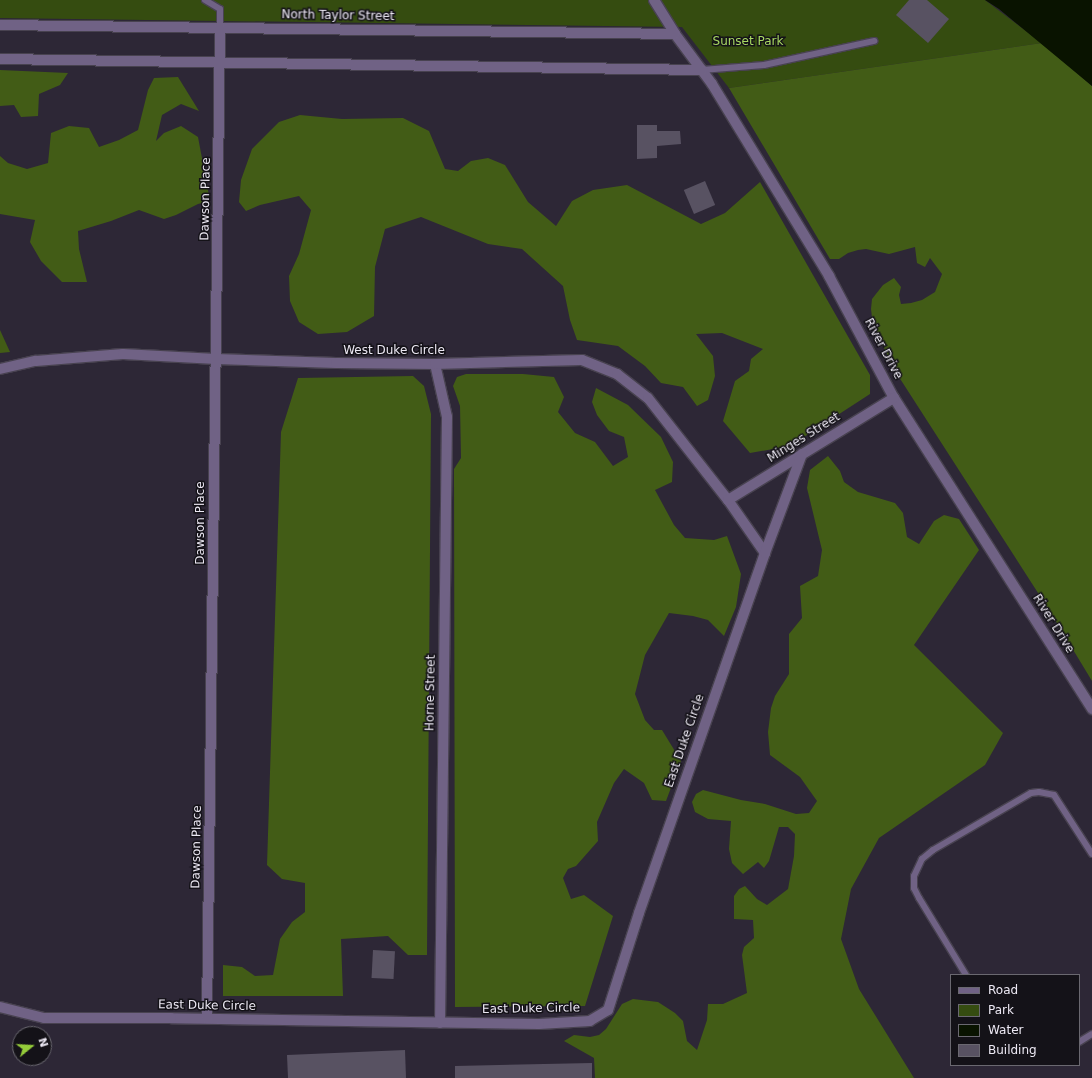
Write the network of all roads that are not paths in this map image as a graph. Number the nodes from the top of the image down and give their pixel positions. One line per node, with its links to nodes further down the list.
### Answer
1 (205, 0): 4 (lane)
2 (654, 0): 5 (street, River Drive)
3 (0, 25): 4 (street, North Taylor Street)
4 (220, 28): 5 (street, North Taylor Street); 8 (street, Dawson Place)
5 (675, 34): 9 (street, River Drive)
6 (874, 41): 9 (lane)
7 (0, 59): 8 (street)
8 (221, 62): 9 (street); 10 (street, Dawson Place)
9 (702, 70): 13 (street, River Drive)
10 (216, 359): 11 (street, West Duke Circle); 12 (street, West Duke Circle); 21 (street, Dawson Place)
11 (435, 364): 15 (street, West Duke Circle); 22 (street, Horne Street)
12 (0, 369)
13 (894, 398): 14 (street, Minges Street); 17 (street, River Drive)
14 (802, 454): 15 (street, Minges Street); 16 (street, East Duke Circle)
15 (728, 500): 16 (street)
16 (765, 553): 22 (street, East Duke Circle)
17 (1092, 709)
18 (1092, 854): 19 (lane)
19 (965, 974)
20 (0, 1007): 21 (street, East Duke Circle)
21 (207, 1018): 22 (street, East Duke Circle)
22 (440, 1023)
23 (1092, 1034): 24 (lane)
24 (1080, 1041)

